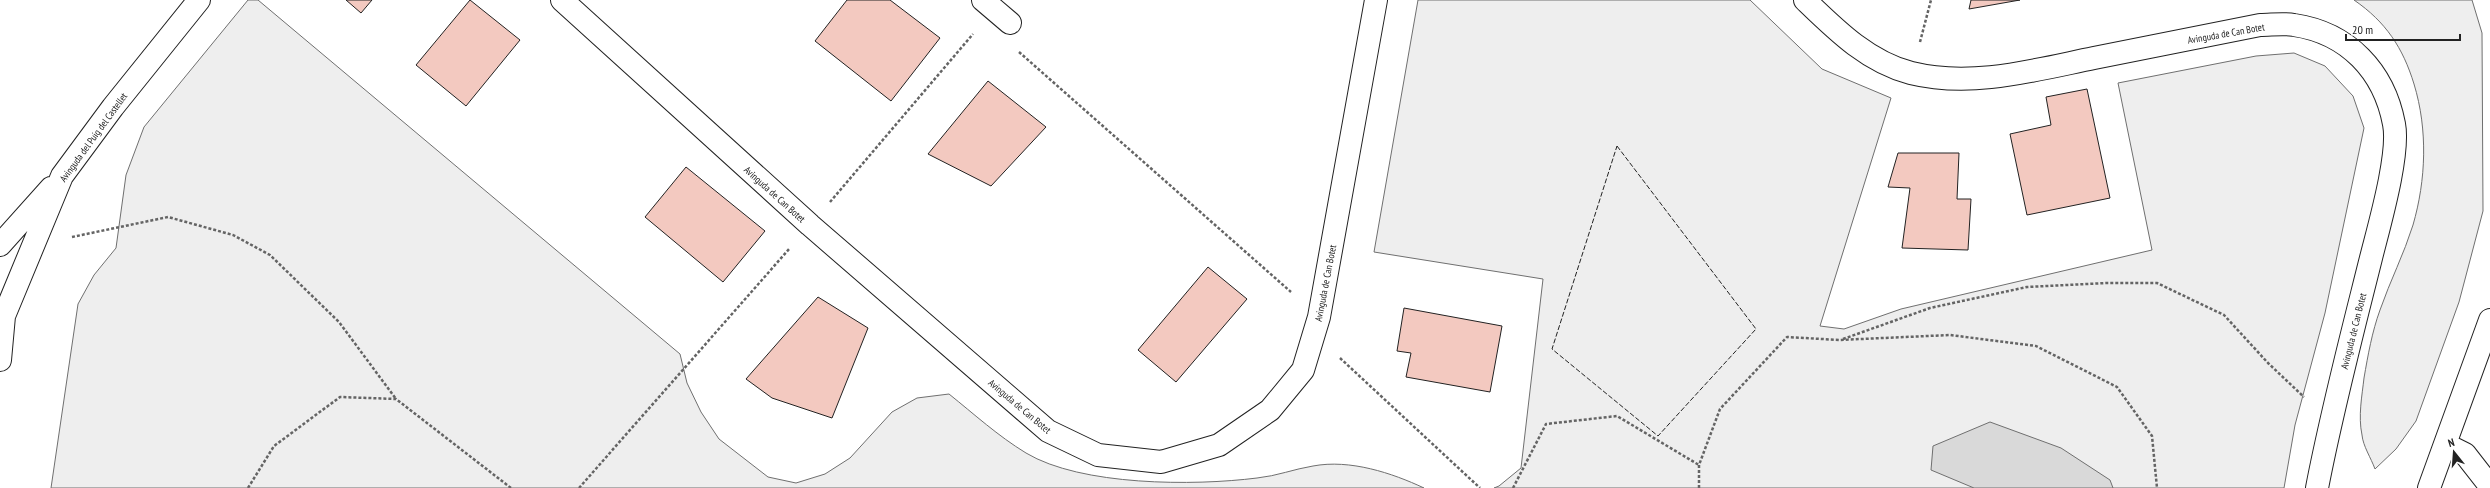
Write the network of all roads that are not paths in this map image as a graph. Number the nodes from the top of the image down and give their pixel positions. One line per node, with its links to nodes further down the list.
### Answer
1 (199, 0): 7 (street, Avinguda del Puig del Castellet)
2 (562, 0): 4 (street, Avinguda de Can Botet)
3 (983, 0): 6 (street)
4 (1376, 0)
5 (1805, 0): 13 (street, Avinguda de Can Botet)
6 (1010, 23)
7 (62, 176): 8 (street); 10 (street, Avinguda del Puig del Castellet)
8 (0, 245)
9 (2490, 320): 11 (street)
10 (0, 360)
11 (2446, 444): 12 (street); 14 (street)
12 (2490, 486)
13 (2317, 488)
14 (2429, 488)

